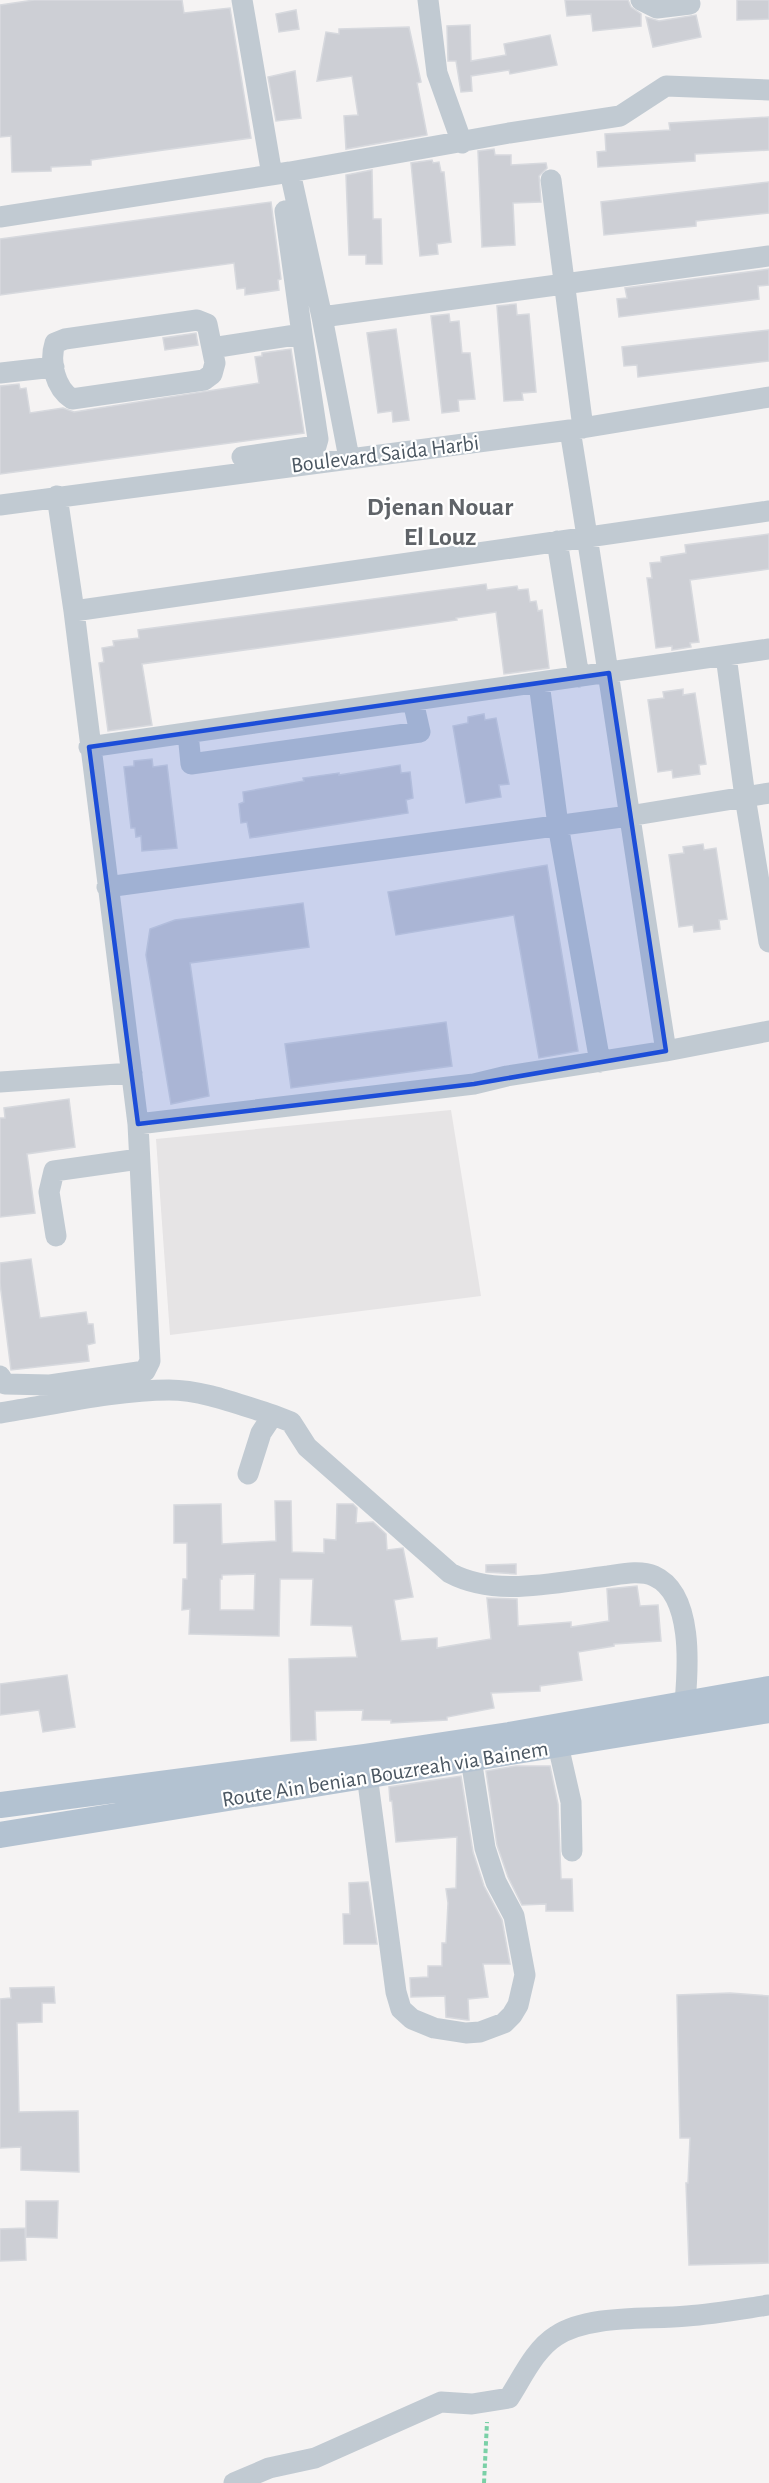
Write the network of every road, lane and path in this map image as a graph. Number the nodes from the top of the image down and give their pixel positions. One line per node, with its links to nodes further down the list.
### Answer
1 (242, 0): 7 (street)
2 (428, 0): 6 (street)
3 (641, 0): 4 (street)
4 (690, 4)
5 (769, 90): 6 (street)
6 (462, 143): 7 (street)
7 (281, 174): 9 (street); 12 (street); 13 (street)
8 (551, 180): 11 (street)
9 (0, 217)
10 (769, 256): 11 (street)
11 (565, 284): 12 (street); 18 (street)
12 (322, 316): 19 (street)
13 (302, 334): 14 (street); 20 (street)
14 (213, 348): 15 (street); 15 (street)
15 (54, 367): 16 (street)
16 (0, 373)
17 (769, 397): 18 (street, Boulevard Saida Harbi)
18 (576, 429): 19 (street, Boulevard Saida Harbi); 24 (street)
19 (349, 458): 21 (street, Boulevard Saida Harbi)
20 (0, 491)
21 (57, 496): 22 (street, Boulevard Saida Harbi); 26 (street)
22 (0, 505)
23 (769, 511): 24 (street)
24 (587, 536): 25 (street); 29 (street)
25 (557, 540): 26 (street); 30 (street)
26 (74, 611): 34 (street)
27 (769, 649): 28 (street)
28 (726, 656): 29 (street); 36 (street)
29 (609, 673): 30 (street); 37 (street)
30 (579, 677): 31 (street)
31 (540, 683): 32 (street); 38 (street)
32 (413, 701): 33 (street); 33 (street)
33 (188, 733): 34 (street)
34 (89, 747): 39 (street)
35 (769, 794): 36 (street)
36 (745, 797): 37 (street); 40 (street)
37 (629, 816): 38 (street); 42 (street)
38 (558, 825): 39 (street); 43 (street)
39 (107, 887): 44 (street)
40 (769, 942)
41 (769, 1031): 42 (street)
42 (666, 1051): 43 (street)
43 (600, 1062): 46 (street)
44 (132, 1072): 45 (street); 46 (street)
45 (0, 1082)
46 (138, 1124): 47 (street)
47 (140, 1159): 48 (street); 49 (street)
48 (56, 1236)
49 (145, 1371): 50 (street); 51 (street)
50 (0, 1376)
51 (171, 1390): 52 (street); 53 (street)
52 (0, 1413)
53 (273, 1415): 54 (street); 56 (street)
54 (248, 1474)
55 (769, 1689): 56 (main road, Route Ain benian Bouzreah via Bainem)
56 (685, 1703): 60 (main road, Route Ain benian Bouzreah via Bainem)
57 (769, 1710): 58 (main road, Route Ain benian Bouzreah via Bainem)
58 (558, 1745): 59 (main road, Route Ain benian Bouzreah via Bainem); 63 (street)
59 (471, 1759): 60 (main road, Route Ain benian Bouzreah via Bainem); 60 (street)
60 (365, 1767): 61 (main road, Route Ain benian Bouzreah via Bainem); 62 (main road, Route Ain benian Bouzreah via Bainem)
61 (0, 1805)
62 (0, 1835)
63 (572, 1851)
64 (769, 2305): 65 (street)
65 (488, 2403): 66 (street); 67 (path)
66 (234, 2483)
67 (484, 2483)

